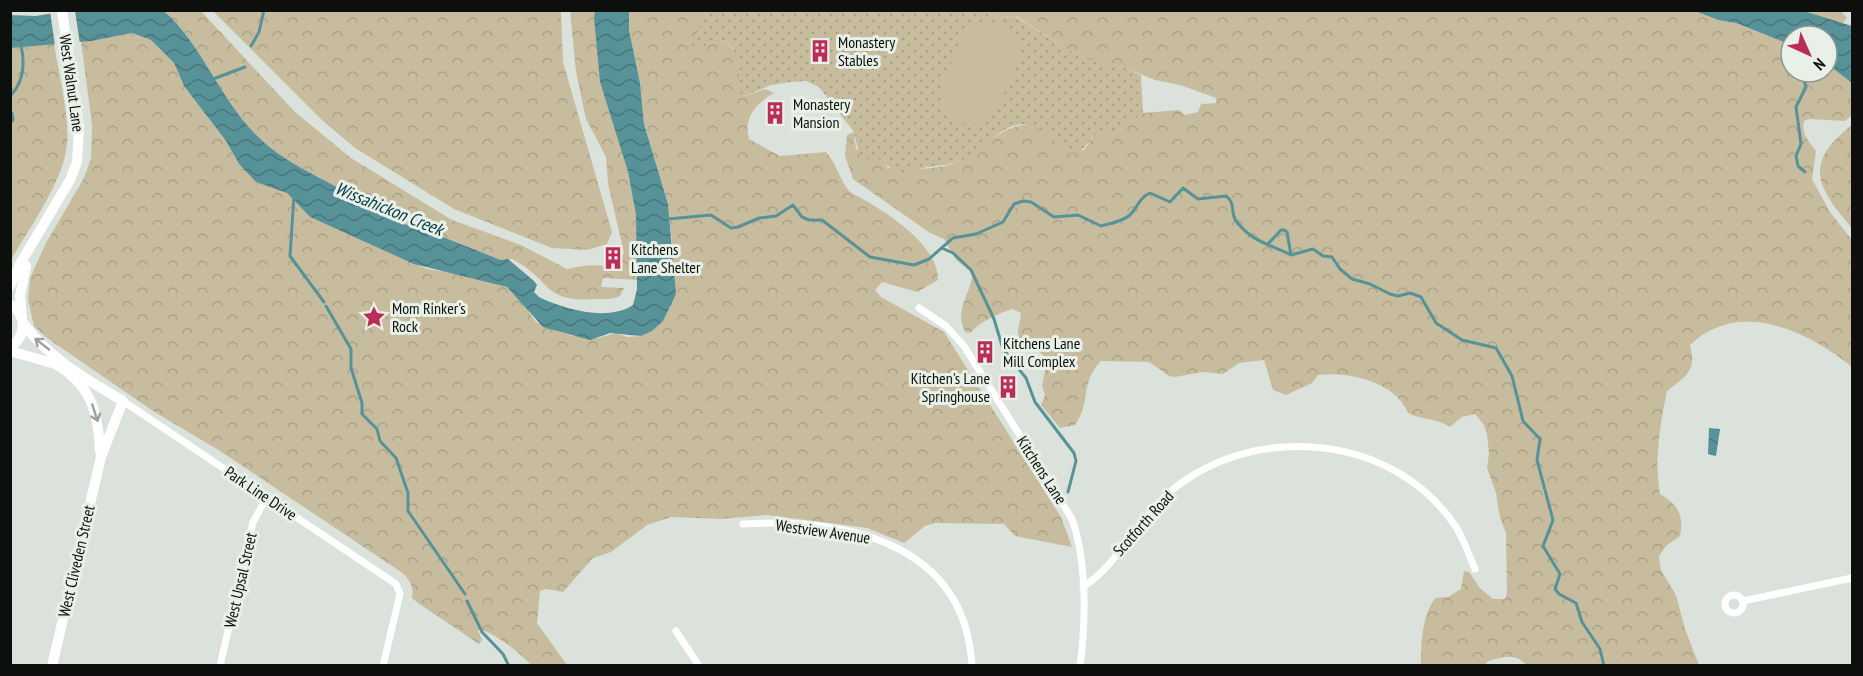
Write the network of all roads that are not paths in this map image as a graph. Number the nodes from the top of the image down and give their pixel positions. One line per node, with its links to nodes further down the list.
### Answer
1 (62, 10): 2 (street, West Walnut Lane)
2 (30, 251): 3 (street, West Walnut Lane); 6 (street, West Walnut Lane)
3 (10, 286)
4 (10, 304): 6 (street)
5 (919, 308): 16 (street, Kitchens Lane)
6 (23, 321): 7 (street); 9 (street, one-way to 6)
7 (10, 349): 8 (street)
8 (54, 363): 9 (street); 11 (street, West Cliveden Street, one-way to 11)
9 (71, 369): 10 (street)
10 (123, 401): 11 (street, West Cliveden Street); 12 (street, Park Line Drive)
11 (100, 457): 19 (street, West Cliveden Street)
12 (267, 497): 20 (street, West Upsal Street); 21 (street, Park Line Drive)
13 (743, 524): 23 (street, Westview Avenue)
14 (1475, 569): 16 (street, Scotforth Road)
15 (1852, 578): 17 (street)
16 (1083, 587): 24 (street, Kitchens Lane)
17 (1743, 601)
18 (676, 631): 22 (street)
19 (52, 666)
20 (220, 666)
21 (383, 666)
22 (699, 666)
23 (972, 666)
24 (1080, 666)

